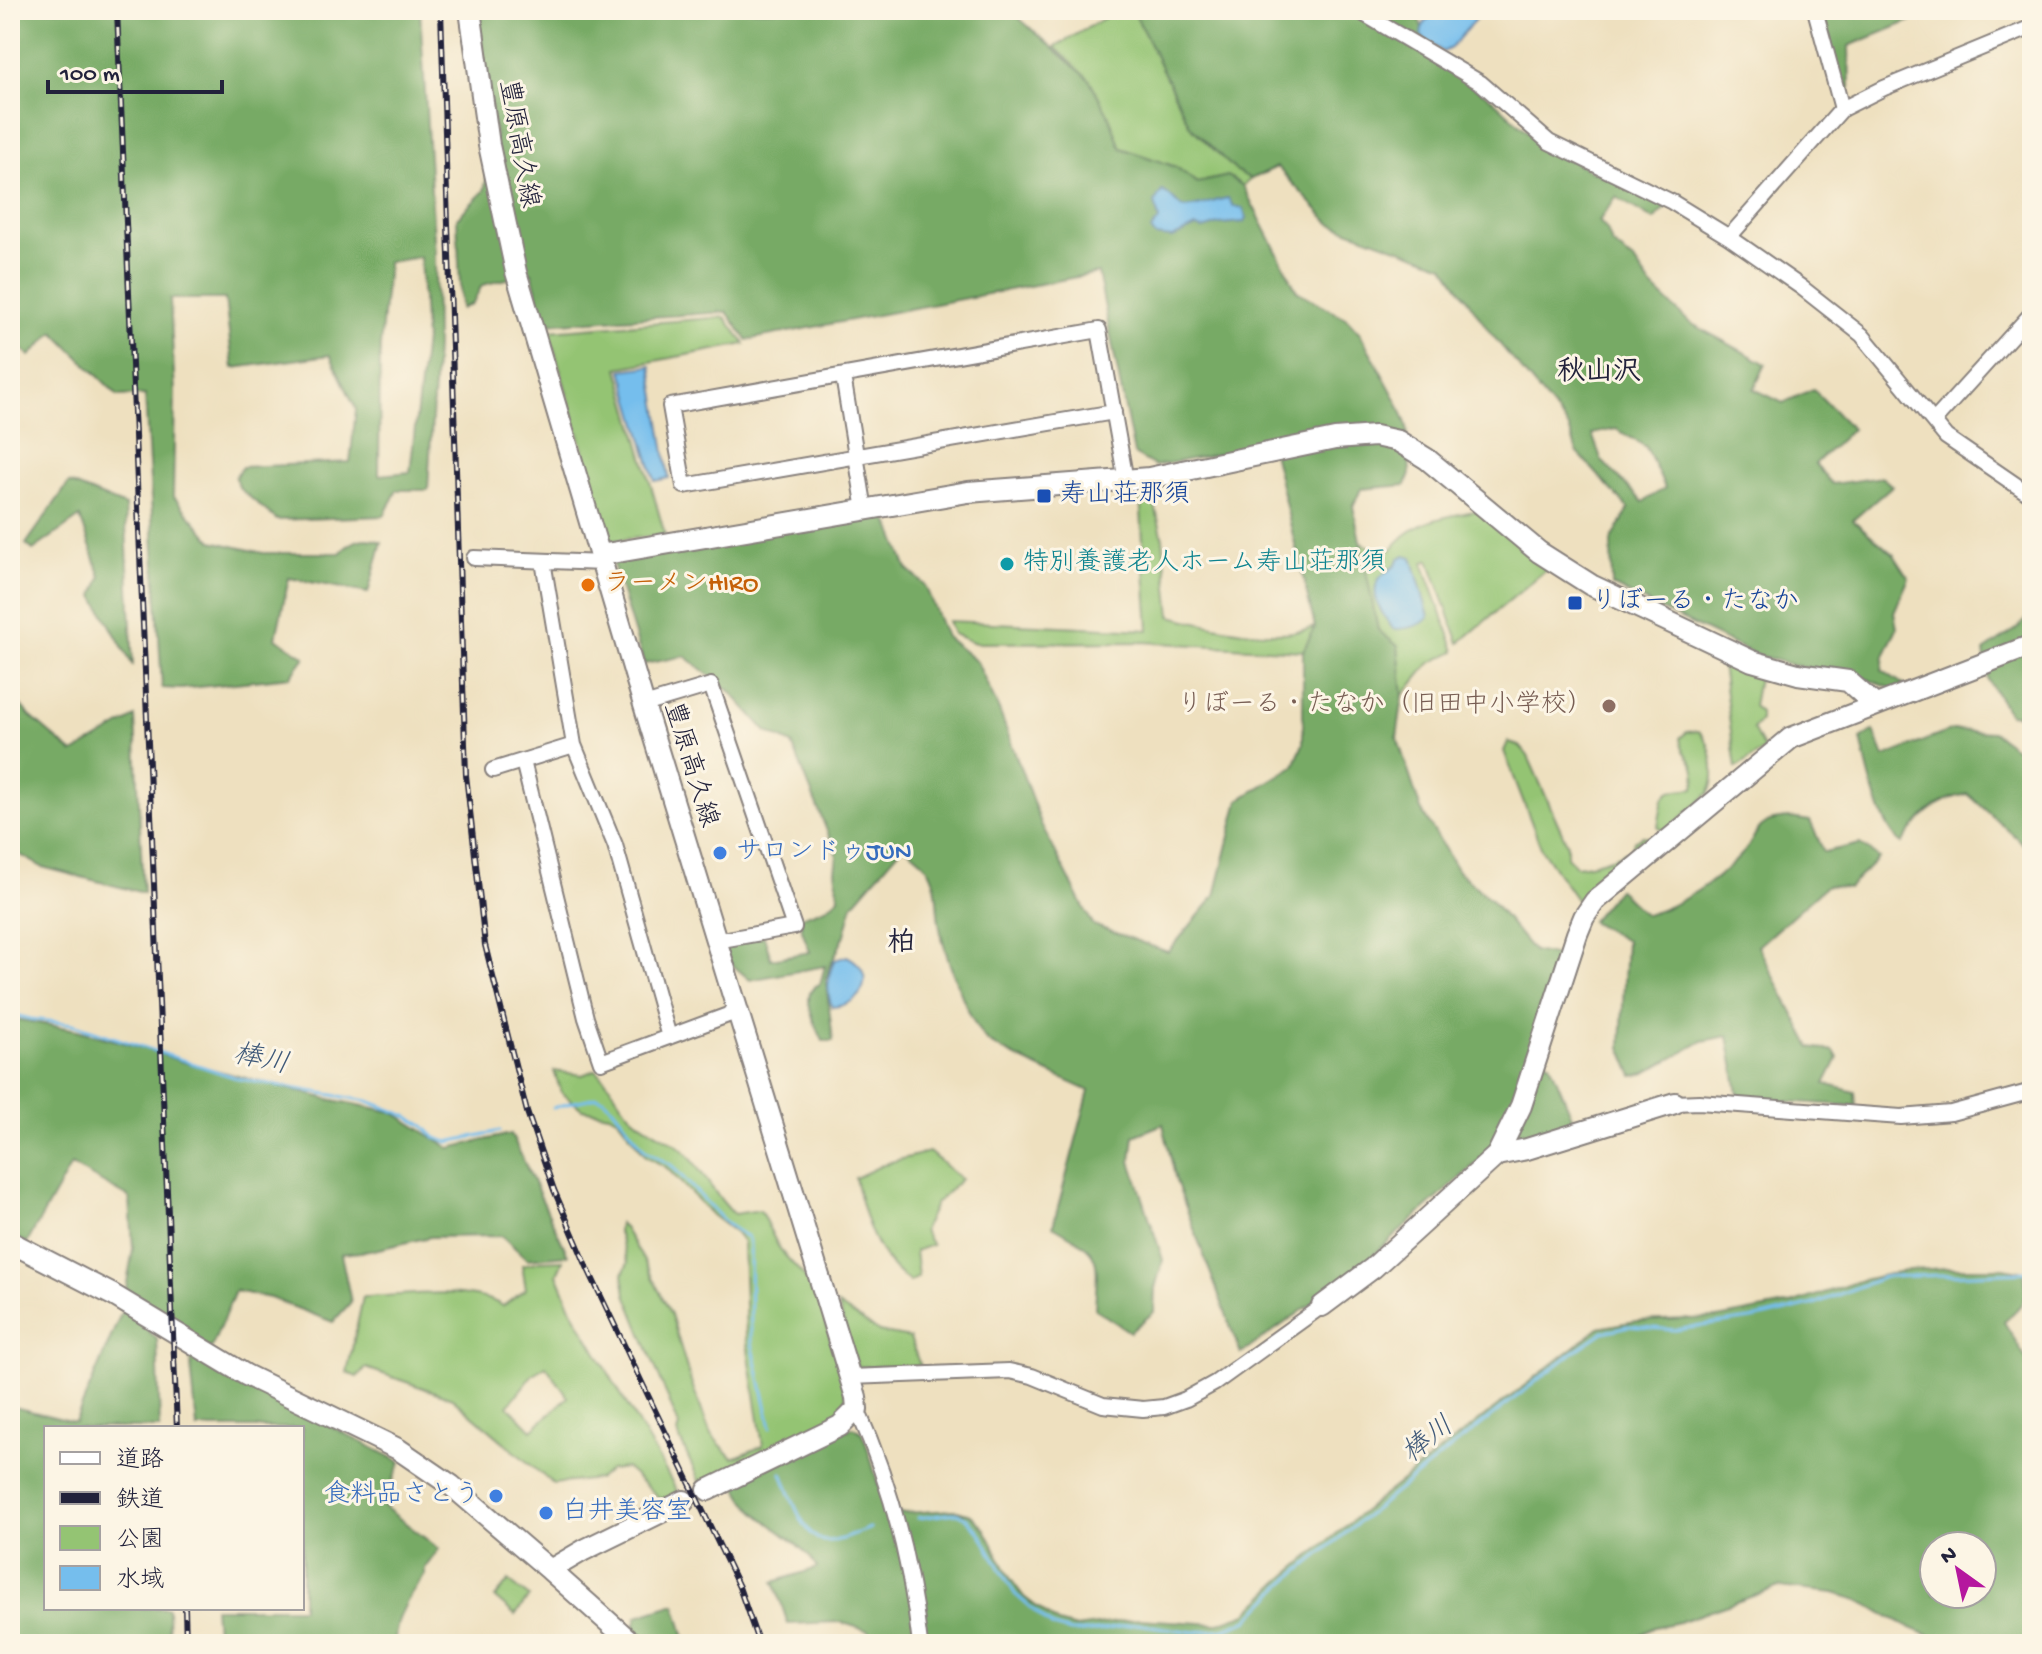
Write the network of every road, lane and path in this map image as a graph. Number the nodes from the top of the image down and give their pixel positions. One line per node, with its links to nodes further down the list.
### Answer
1 (470, 10): 16 (street, 豊原高久線)
2 (1357, 10): 6 (street)
3 (1815, 10): 5 (street)
4 (2032, 27): 5 (street)
5 (1842, 109): 6 (street)
6 (1729, 237): 10 (street)
7 (2032, 313): 10 (street)
8 (843, 376): 9 (street); 11 (street); 11 (street)
9 (1114, 412): 11 (street); 12 (street)
10 (1934, 421): 13 (street)
11 (857, 456): 14 (street)
12 (1126, 481): 14 (street); 20 (street)
13 (2032, 496)
14 (865, 510): 16 (street)
15 (474, 558): 17 (street)
16 (602, 559): 17 (street); 19 (street, 豊原高久線)
17 (543, 561): 21 (street)
18 (2032, 645): 20 (street)
19 (644, 705): 24 (street, 豊原高久線); 24 (street)
20 (1875, 705): 29 (street)
21 (574, 745): 22 (street); 26 (street)
22 (523, 761): 23 (street); 26 (street)
23 (493, 770)
24 (716, 941): 25 (street, 豊原高久線)
25 (736, 1012): 26 (street); 32 (street, 豊原高久線)
26 (669, 1037)
27 (2032, 1091): 28 (street)
28 (1675, 1103): 29 (street)
29 (1497, 1155): 31 (street)
30 (10, 1242): 36 (street)
31 (1322, 1306): 32 (street)
32 (850, 1377): 33 (street, 豊原高久線)
33 (857, 1409): 34 (street); 38 (street)
34 (708, 1490)
35 (684, 1501): 36 (street)
36 (550, 1570): 37 (street)
37 (633, 1644)
38 (920, 1644)

